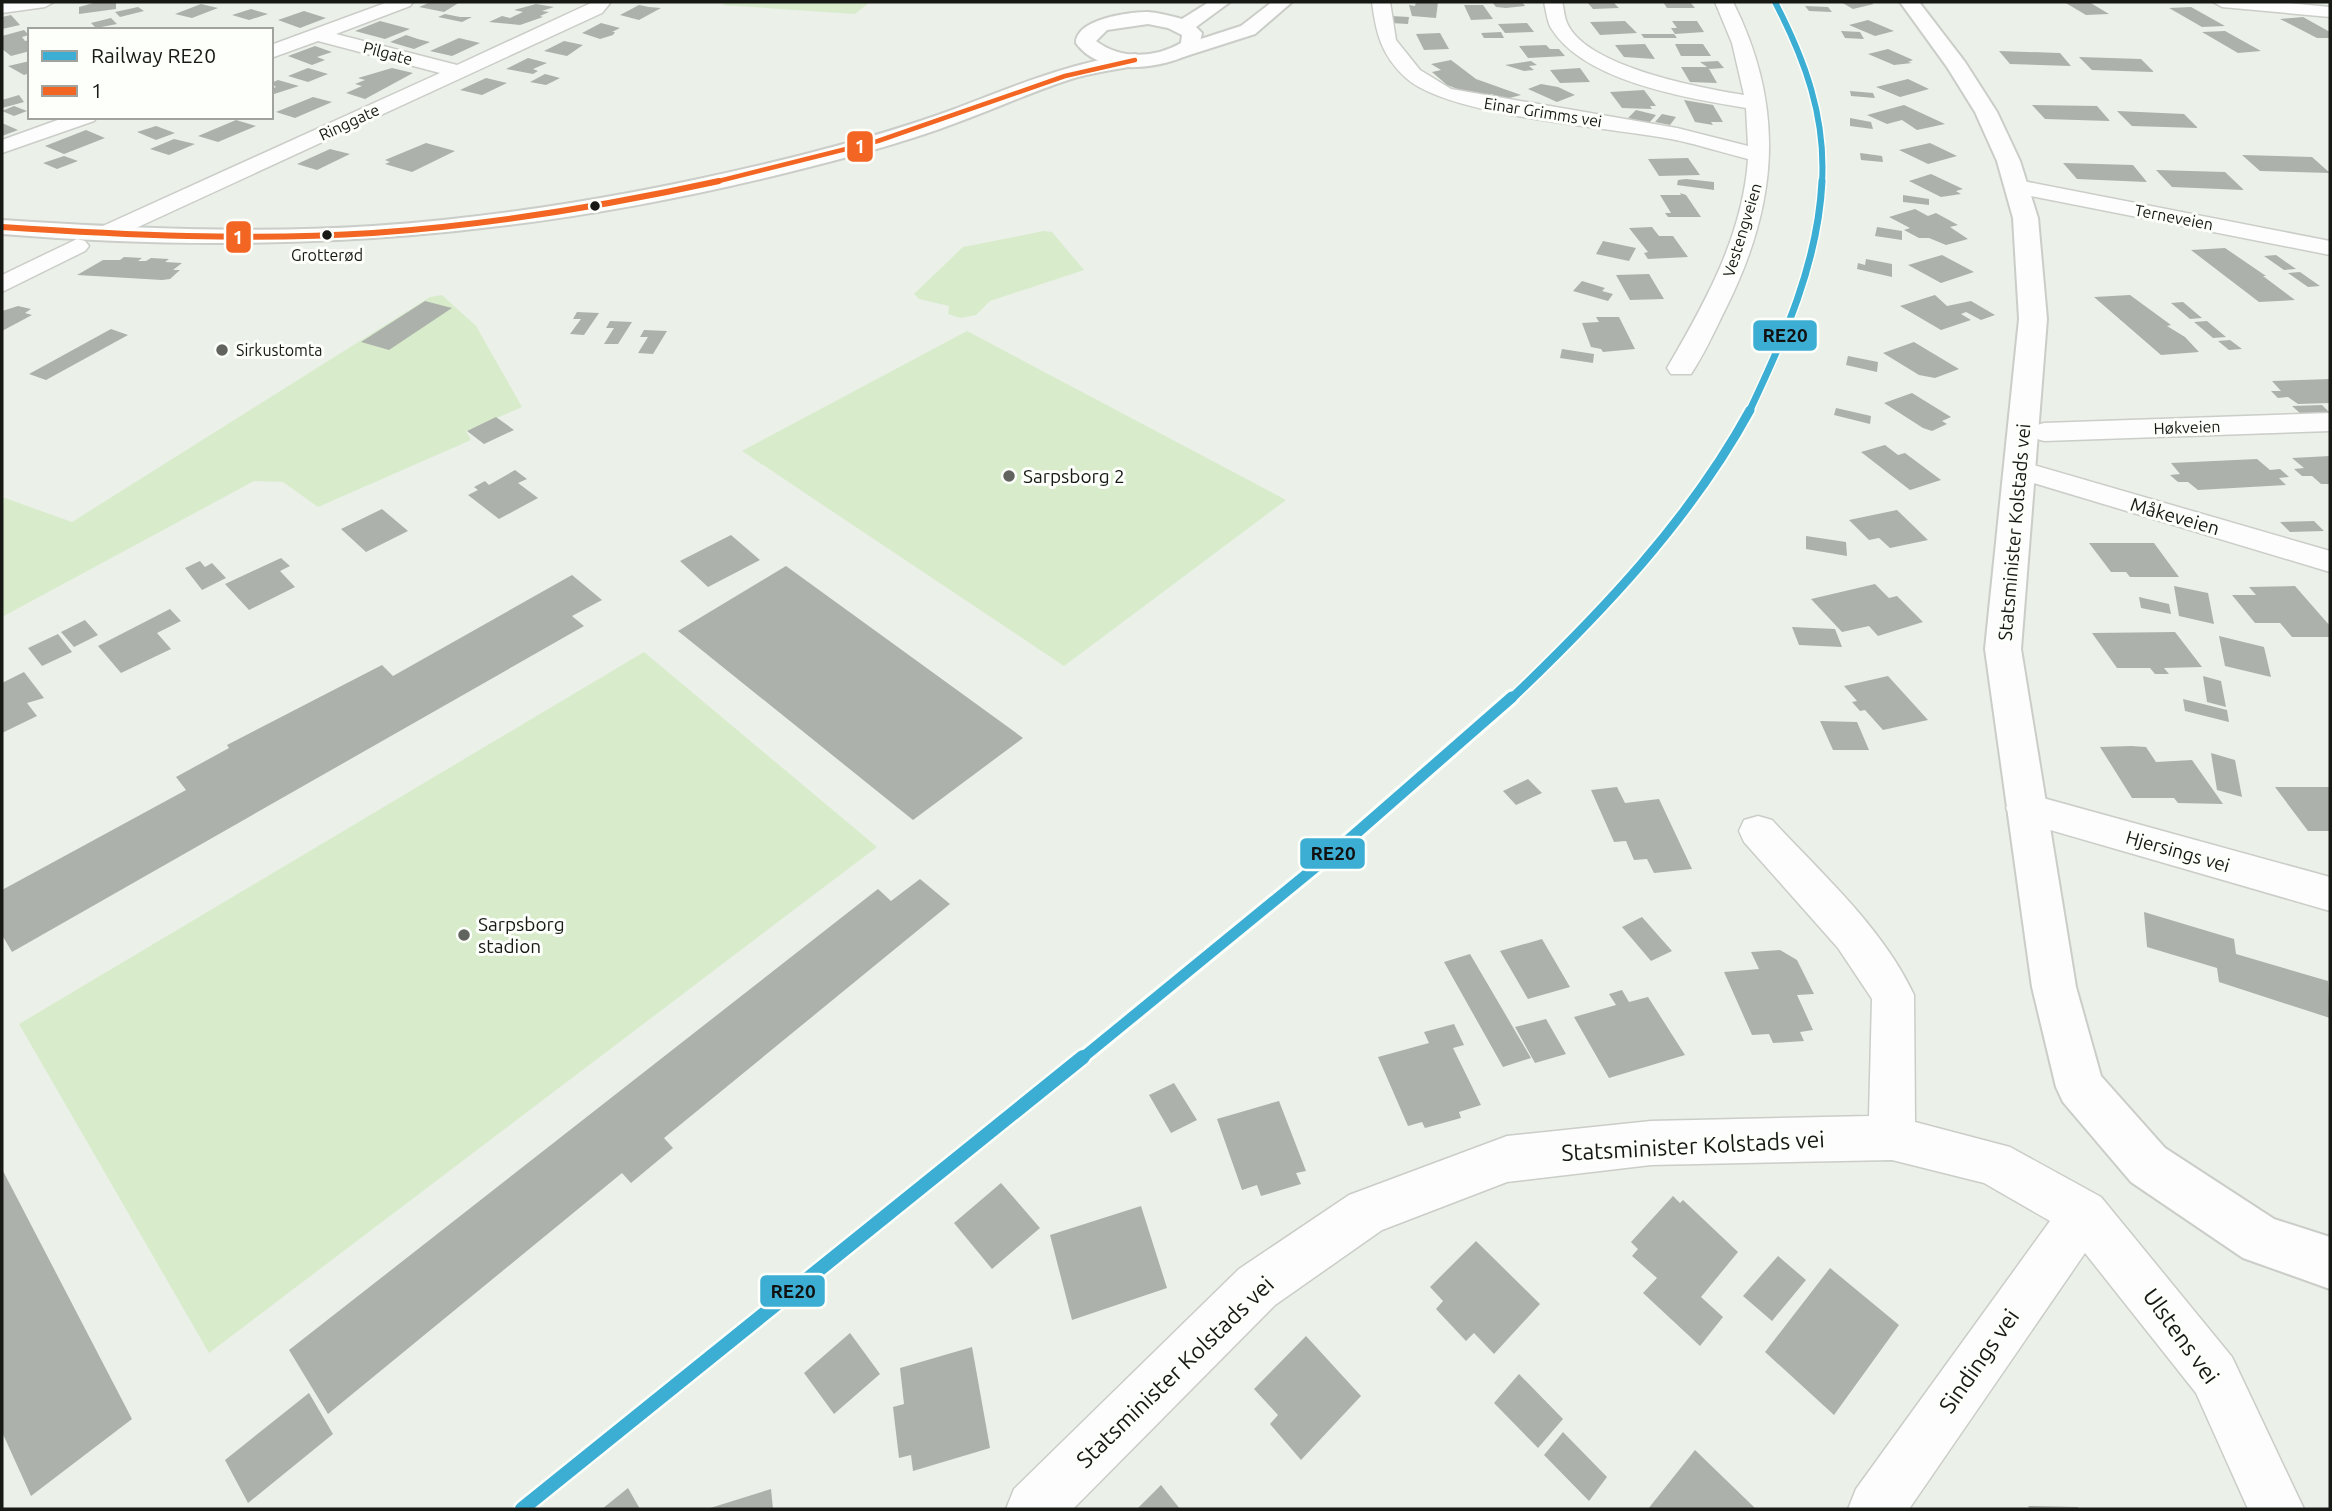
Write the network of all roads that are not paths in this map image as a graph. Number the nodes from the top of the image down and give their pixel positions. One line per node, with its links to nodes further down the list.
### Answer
1 (404, 2): 19 (street)
2 (1192, 2): 15 (street)
3 (1221, 2): 17 (street)
4 (1283, 2): 18 (street)
5 (1381, 2): 28 (street, Einar Grimms vei)
6 (1553, 2): 25 (street)
7 (1724, 2): 25 (street, Vestengveien)
8 (1909, 2): 29 (street, Statsminister Kolstads vei)
9 (2222, 2): 14 (street)
10 (37, 3): 13 (street); 16 (street)
11 (562, 4): 12 (street)
12 (599, 5): 24 (street, Ringgate)
13 (2, 8)
14 (2330, 12)
15 (1148, 18): 17 (street); 20 (street)
16 (48, 21)
17 (1185, 27): 18 (street); 22 (street)
18 (1239, 33): 22 (street)
19 (317, 35): 21 (street); 24 (street, Pilgate)
20 (1086, 43): 23 (street); 32 (street)
21 (273, 51)
22 (1183, 51): 23 (street)
23 (1135, 60): 32 (street)
24 (459, 72): 32 (street, Ringgate)
25 (1754, 103): 28 (street, Vestengveien)
26 (81, 119): 27 (street)
27 (2, 147)
28 (1758, 155): 36 (street, Vestengveien)
29 (2018, 187): 34 (street, Terneveien); 39 (street, Statsminister Kolstads vei)
30 (2, 213): 32 (street)
31 (2, 227): 32 (street)
32 (113, 230)
33 (78, 246): 35 (street)
34 (2330, 247)
35 (2, 285)
36 (1681, 368)
37 (2330, 422): 38 (street, Høkveien)
38 (2044, 432)
39 (2020, 470): 40 (street, Måkeveien); 41 (street, Statsminister Kolstads vei)
40 (2330, 562)
41 (2025, 808): 43 (street, Hjersings vei); 46 (street, Statsminister Kolstads vei)
42 (1758, 831): 44 (street)
43 (2330, 894)
44 (1892, 1138): 45 (street, Statsminister Kolstads vei); 47 (street, Statsminister Kolstads vei)
45 (2084, 1214): 48 (street, Sindings vei); 49 (street, Ulstens vei)
46 (2330, 1263)
47 (1034, 1509)
48 (1876, 1509)
49 (2276, 1509)

